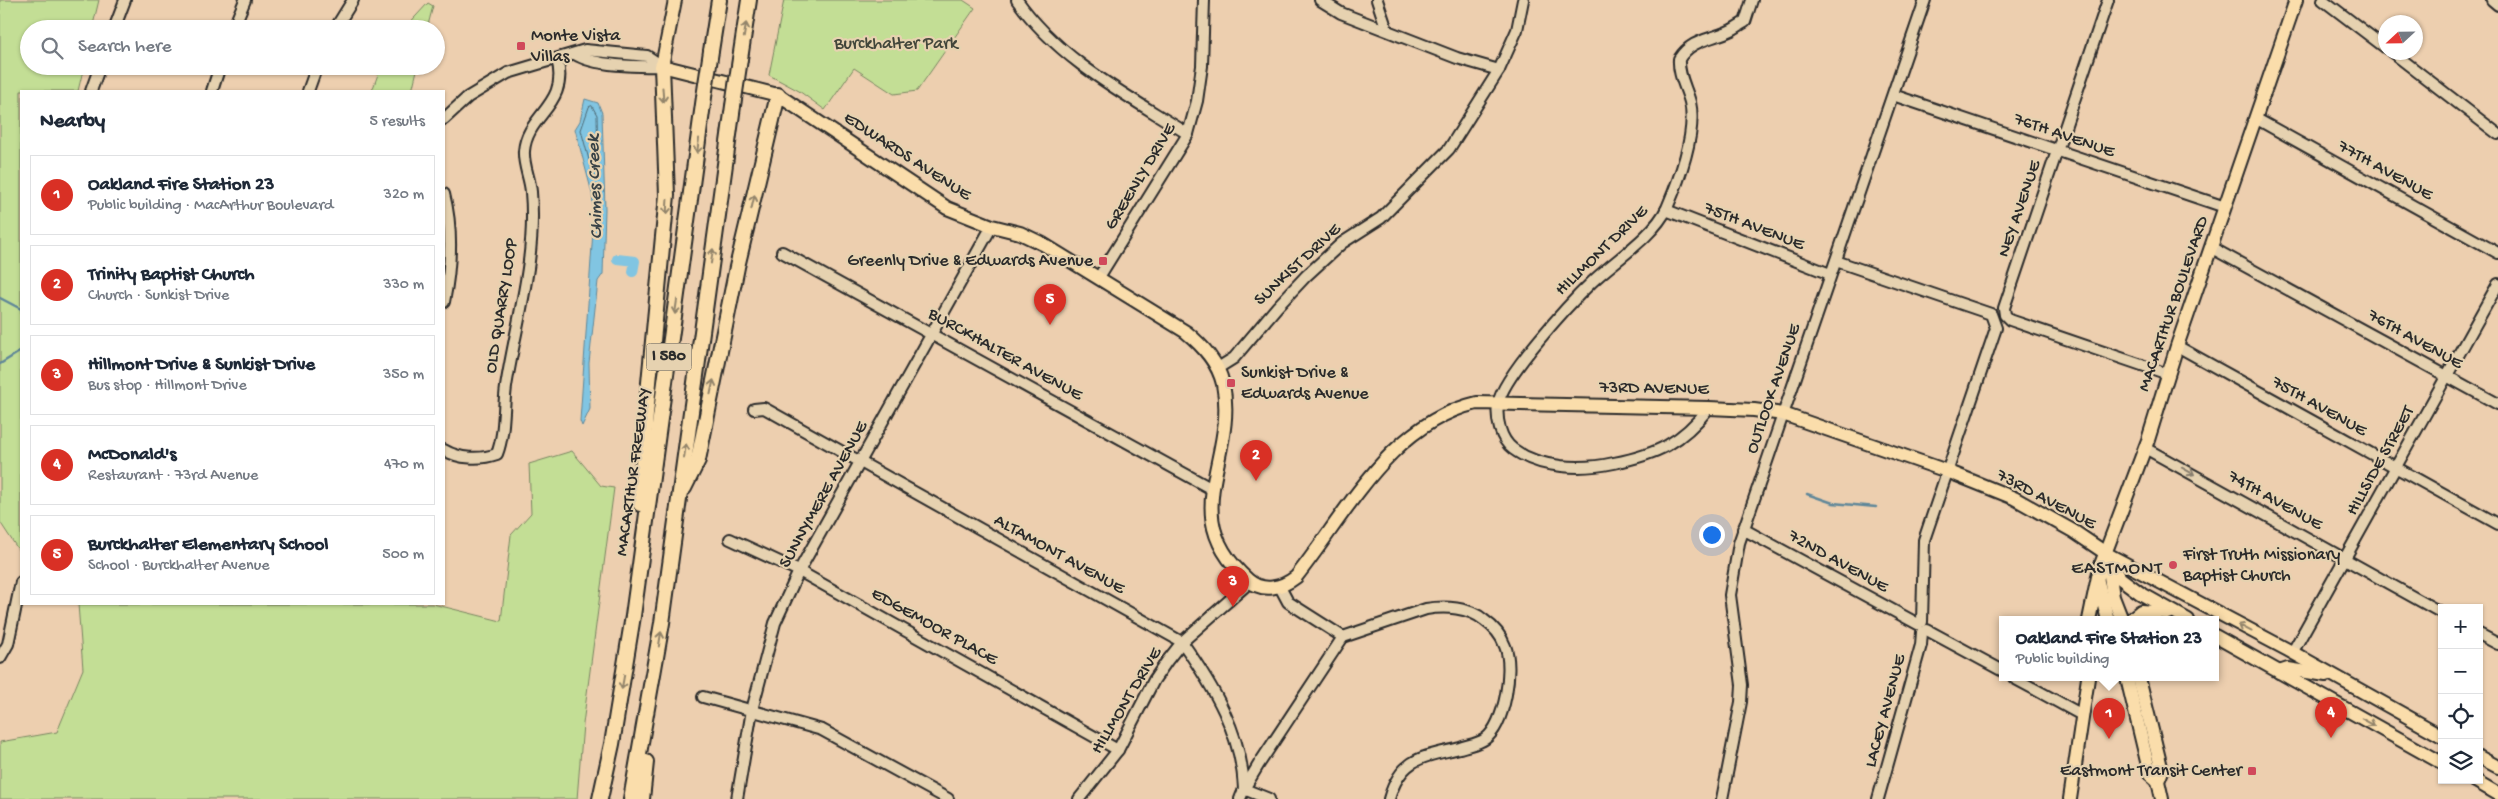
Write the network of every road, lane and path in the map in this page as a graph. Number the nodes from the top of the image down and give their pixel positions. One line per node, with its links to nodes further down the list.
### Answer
1 (125, 0): 19 (street)
2 (246, 0): 20 (street)
3 (353, 0): 21 (street)
4 (675, 0): 26 (main road)
5 (719, 0): 81 (highway, MACARTHUR FREEWAY / I 580, one-way to 81, bridge)
6 (749, 0): 69 (highway, I 580, one-way to 6, bridge)
7 (1017, 0): 38 (street)
8 (1204, 0): 38 (street, GREENLY DRIVE)
9 (1320, 0): 22 (street)
10 (1377, 0): 22 (street)
11 (1523, 0): 27 (street, SUNKIST DRIVE)
12 (1752, 0): 43 (street, HILLMONT DRIVE)
13 (1925, 0): 35 (street, OUTLOOK AVENUE)
14 (2108, 0): 40 (street, NEY AVENUE)
15 (2296, 0): 37 (main road, MACARTHUR BOULEVARD)
16 (2323, 0): 23 (street)
17 (2492, 0): 18 (street)
18 (2498, 4)
19 (117, 20)
20 (237, 20)
21 (341, 20)
22 (1387, 30): 27 (street)
23 (2378, 42)
24 (557, 58): 26 (street); 36 (street); 64 (street, OLD QUARRY LOOP)
25 (2402, 60): 39 (street)
26 (662, 66): 34 (main road, EDWARDS AVENUE); 81 (highway, one-way to 81)
27 (1498, 70): 55 (street, SUNKIST DRIVE)
28 (97, 75): 31 (street)
29 (217, 75): 32 (street)
30 (314, 75): 33 (street)
31 (91, 90)
32 (212, 90)
33 (308, 90)
34 (778, 95): 44 (main road, EDWARDS AVENUE); 69 (highway, one-way to 34)
35 (1893, 95): 40 (street, 76TH AVENUE); 48 (street, OUTLOOK AVENUE)
36 (445, 118)
37 (2255, 118): 42 (main road, MACARTHUR BOULEVARD); 47 (street, 77TH AVENUE)
38 (1188, 134): 50 (street, GREENLY DRIVE)
39 (2498, 134)
40 (2057, 151): 42 (street, 76TH AVENUE); 56 (street, NEY AVENUE)
41 (445, 198): 52 (street)
42 (2225, 208): 45 (main road, MACARTHUR BOULEVARD)
43 (1666, 210): 49 (street, 75TH AVENUE); 58 (street, HILLMONT DRIVE)
44 (992, 226): 50 (main road, EDWARDS AVENUE); 53 (street, SUNNYMERE AVENUE)
45 (2212, 248): 54 (main road, MACARTHUR BOULEVARD); 57 (street, 76TH AVENUE)
46 (782, 252): 53 (street, BURCKHALTER AVENUE)
47 (2498, 253)
48 (1836, 261): 49 (street, OUTLOOK AVENUE); 67 (street)
49 (1830, 274): 62 (street, OUTLOOK AVENUE)
50 (1100, 277): 55 (main road, EDWARDS AVENUE)
51 (2498, 284): 57 (street, HILLSIDE STREET)
52 (445, 296)
53 (932, 333): 65 (street, SUNNYMERE AVENUE); 68 (street, BURCKHALTER AVENUE)
54 (2177, 346): 56 (main road, MACARTHUR BOULEVARD); 66 (street, 75TH AVENUE)
55 (1218, 368): 68 (main road)
56 (2168, 374): 63 (main road, MACARTHUR BOULEVARD)
57 (2447, 376): 59 (street, 76TH AVENUE); 66 (street, HILLSIDE STREET)
58 (1498, 404): 60 (main road, 73RD AVENUE); 60 (street); 79 (main road, 73RD AVENUE)
59 (2498, 404)
60 (1709, 408): 62 (main road, 73RD AVENUE)
61 (754, 409): 65 (street, ALTAMONT AVENUE)
62 (1783, 414): 67 (main road, 73RD AVENUE); 71 (street, OUTLOOK AVENUE)
63 (2145, 448): 73 (main road, MACARTHUR BOULEVARD); 74 (street, 74TH AVENUE, one-way to 74)
64 (445, 450)
65 (861, 462): 75 (street, SUNNYMERE AVENUE); 92 (street, ALTAMONT AVENUE)
66 (2395, 468): 70 (street, 75TH AVENUE); 74 (street, HILLSIDE STREET)
67 (1947, 471): 73 (main road, 73RD AVENUE); 88 (street)
68 (1212, 489): 77 (main road)
69 (678, 500): 103 (highway, I 580, one-way to 69)
70 (2498, 524)
71 (1743, 529): 88 (street, 72ND AVENUE); 125 (street, OUTLOOK AVENUE)
72 (730, 539): 75 (street, EDGEMOOR PLACE)
73 (2107, 554): 76 (main road, MACARTHUR BOULEVARD); 84 (main road); 87 (main road, 73RD AVENUE); 94 (main road, 73RD AVENUE, one-way to 73)
74 (2345, 559): 80 (street, 74TH AVENUE); 94 (street, HILLSIDE STREET)
75 (800, 571): 105 (street, SUNNYMERE AVENUE); 108 (street, EDGEMOOR PLACE)
76 (2097, 580): 82 (main road, MACARTHUR BOULEVARD); 83 (main road)
77 (1250, 582): 79 (main road); 92 (street, HILLMONT DRIVE)
78 (20, 587): 95 (street)
79 (1280, 587): 90 (street)
80 (2438, 611)
81 (634, 616): 116 (highway, MACARTHUR FREEWAY / I 580, one-way to 116)
82 (2090, 616)
83 (2107, 616)
84 (2120, 616)
85 (2133, 616): 86 (main road)
86 (2177, 616)
87 (2180, 616)
88 (1922, 627): 96 (street, 72ND AVENUE); 126 (street, LACEY AVENUE)
89 (2483, 636): 93 (street)
90 (1343, 637): 114 (street); 124 (street)
91 (2219, 638): 97 (main road)
92 (1182, 642): 108 (street, HILLMONT DRIVE); 114 (street, ALTAMONT AVENUE)
93 (2498, 644)
94 (2292, 653): 98 (main road, 73RD AVENUE)
95 (0, 658)
96 (1999, 669)
97 (2279, 672): 98 (main road); 110 (main road, one-way to 110)
98 (2336, 677): 107 (main road, 73RD AVENUE)
99 (2020, 681): 106 (street)
100 (2088, 681): 106 (main road)
101 (2128, 681): 112 (main road)
102 (2140, 681): 112 (main road)
103 (652, 688): 117 (highway, I 580); 118 (highway)
104 (703, 697): 105 (street)
105 (752, 710): 119 (street, SUNNYMERE AVENUE); 120 (street)
106 (2082, 715): 127 (main road)
107 (2438, 734)
108 (1118, 750): 121 (street, HILLMONT DRIVE)
109 (2483, 759): 111 (main road)
110 (2438, 761)
111 (2498, 767)
112 (2158, 781): 128 (main road)
113 (2481, 784): 115 (main road)
114 (1244, 789): 122 (street); 123 (street)
115 (2498, 794)
116 (600, 799)
117 (631, 799)
118 (642, 799)
119 (737, 799)
120 (948, 799)
121 (1079, 799)
122 (1240, 799)
123 (1269, 799)
124 (1389, 799)
125 (1722, 799)
126 (1878, 799)
127 (2070, 799)
128 (2162, 799)

